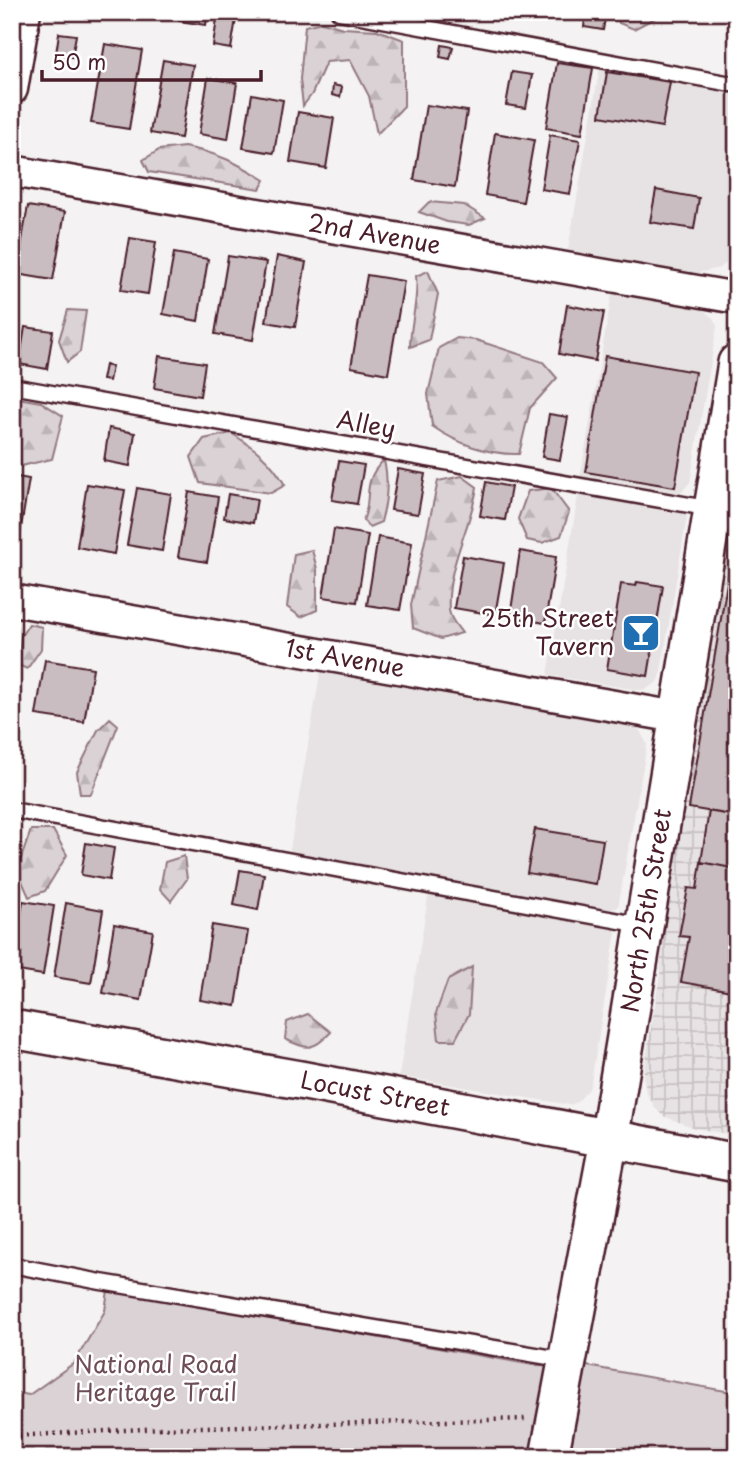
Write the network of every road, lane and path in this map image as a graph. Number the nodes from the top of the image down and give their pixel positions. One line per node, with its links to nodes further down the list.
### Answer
1 (25, 12): 4 (street)
2 (339, 12): 3 (lane)
3 (737, 85)
4 (12, 89)
5 (12, 171): 6 (street, 2nd Avenue)
6 (737, 298)
7 (737, 363): 9 (street, North 25th Street)
8 (12, 386): 9 (lane, Alley)
9 (712, 509): 11 (street, North 25th Street)
10 (12, 600): 11 (street, 1st Avenue)
11 (677, 717): 13 (street, North 25th Street)
12 (12, 810): 13 (lane)
13 (642, 925): 15 (street, North 25th Street)
14 (12, 1029): 15 (street, Locust Street)
15 (609, 1140): 16 (street, Locust Street); 18 (street, North 25th Street)
16 (737, 1163)
17 (12, 1265): 18 (lane)
18 (567, 1360): 21 (street, North 25th Street)
19 (527, 1419): 20 (path)
20 (12, 1436)
21 (549, 1457)

